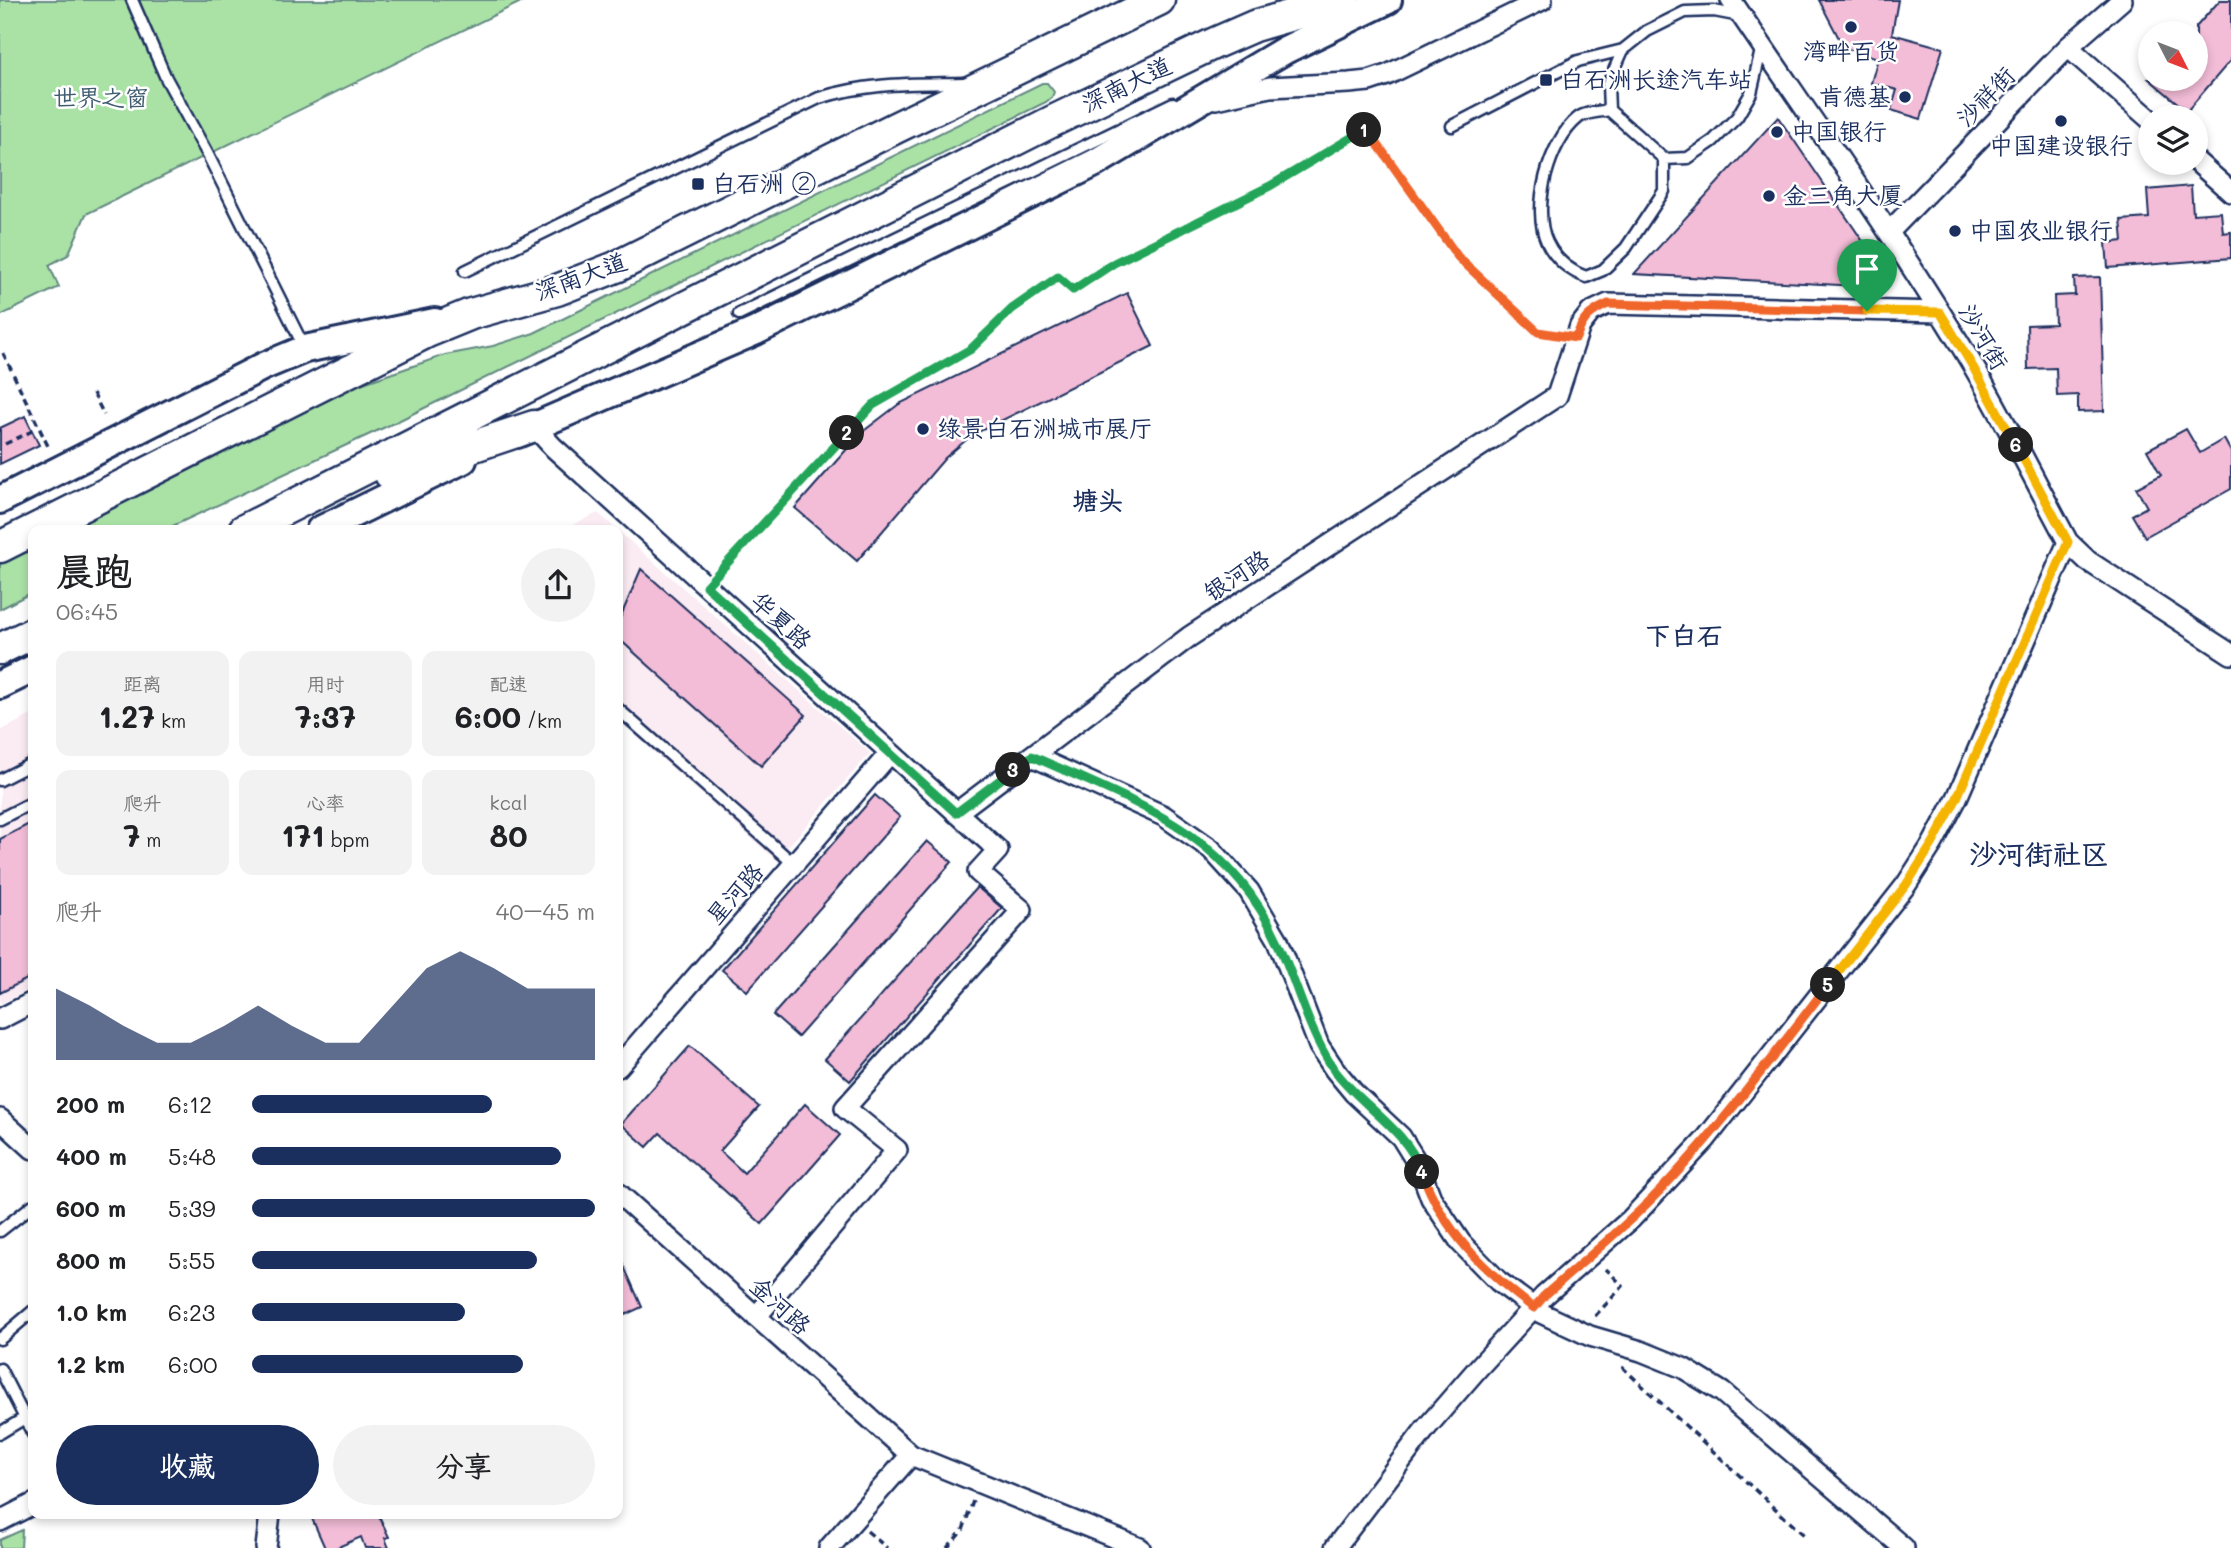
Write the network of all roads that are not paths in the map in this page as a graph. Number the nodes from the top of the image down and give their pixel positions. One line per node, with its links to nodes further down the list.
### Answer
1 (132, 0): 28 (lane)
2 (1159, 0): 15 (main road, 深南大道)
3 (1272, 0): 10 (main road)
4 (1344, 0): 10 (main road, 深南大道)
5 (1388, 0): 13 (main road)
6 (1542, 0): 18 (street)
7 (1731, 0): 9 (street, 沙河街)
8 (2122, 0): 12 (street, 沙祥街)
9 (1742, 17): 11 (street, 沙河街); 14 (lane)
10 (1254, 26): 32 (main road, 深南大道)
11 (1762, 46): 20 (lane); 23 (street, 沙河街)
12 (2068, 47): 16 (street); 23 (street, 沙祥街)
13 (1285, 50): 18 (main road); 27 (lane)
14 (1623, 50): 17 (lane); 19 (lane)
15 (989, 82): 24 (lane); 26 (main road, 深南大道)
16 (2138, 109)
17 (1609, 110): 20 (lane); 20 (lane)
18 (1182, 111): 29 (main road)
19 (1452, 126)
20 (1664, 159)
21 (2208, 172): 22 (street)
22 (2231, 192)
23 (1889, 232): 25 (street, 沙河街)
24 (465, 271)
25 (1940, 312): 36 (street, 沙河街); 47 (street, 银河路)
26 (471, 314): 28 (main road); 31 (main road, 深南大道)
27 (739, 314)
28 (305, 349): 30 (main road)
29 (534, 426): 33 (main road); 34 (main road); 46 (street, 华夏路)
30 (0, 500)
31 (42, 525)
32 (254, 525)
33 (256, 525)
34 (330, 525)
35 (28, 532): 37 (main road, 深南大道)
36 (2068, 542): 40 (street, 沙河街); 62 (street)
37 (1, 546)
38 (28, 635): 39 (main road)
39 (0, 649)
40 (2231, 654)
41 (28, 655): 42 (main road)
42 (0, 663)
43 (28, 671): 44 (main road)
44 (0, 685)
45 (623, 713): 53 (lane)
46 (890, 753): 51 (street, 华夏路); 53 (street, 星河路)
47 (1032, 756): 51 (street, 银河路); 62 (street)
48 (28, 766): 49 (lane)
49 (0, 780)
50 (28, 805): 52 (lane)
51 (956, 813): 64 (street, 华夏路)
52 (0, 819)
53 (794, 864): 56 (street, 星河路)
54 (28, 1005): 55 (street)
55 (0, 1019)
56 (623, 1061)
57 (0, 1119): 58 (street)
58 (28, 1144)
59 (623, 1197): 64 (street, 金河路)
60 (28, 1209): 61 (lane)
61 (0, 1231)
62 (1534, 1308): 77 (street); 78 (street)
63 (28, 1315): 65 (lane)
64 (756, 1317): 70 (street, 金河路)
65 (0, 1339)
66 (0, 1369): 67 (lane)
67 (28, 1415)
68 (28, 1418): 69 (lane)
69 (0, 1433)
70 (911, 1455): 75 (street); 76 (street, 金河路)
71 (28, 1507): 73 (street)
72 (269, 1519): 74 (street)
73 (0, 1521)
74 (266, 1548)
75 (829, 1548)
76 (1140, 1548)
77 (1335, 1548)
78 (1904, 1548)

